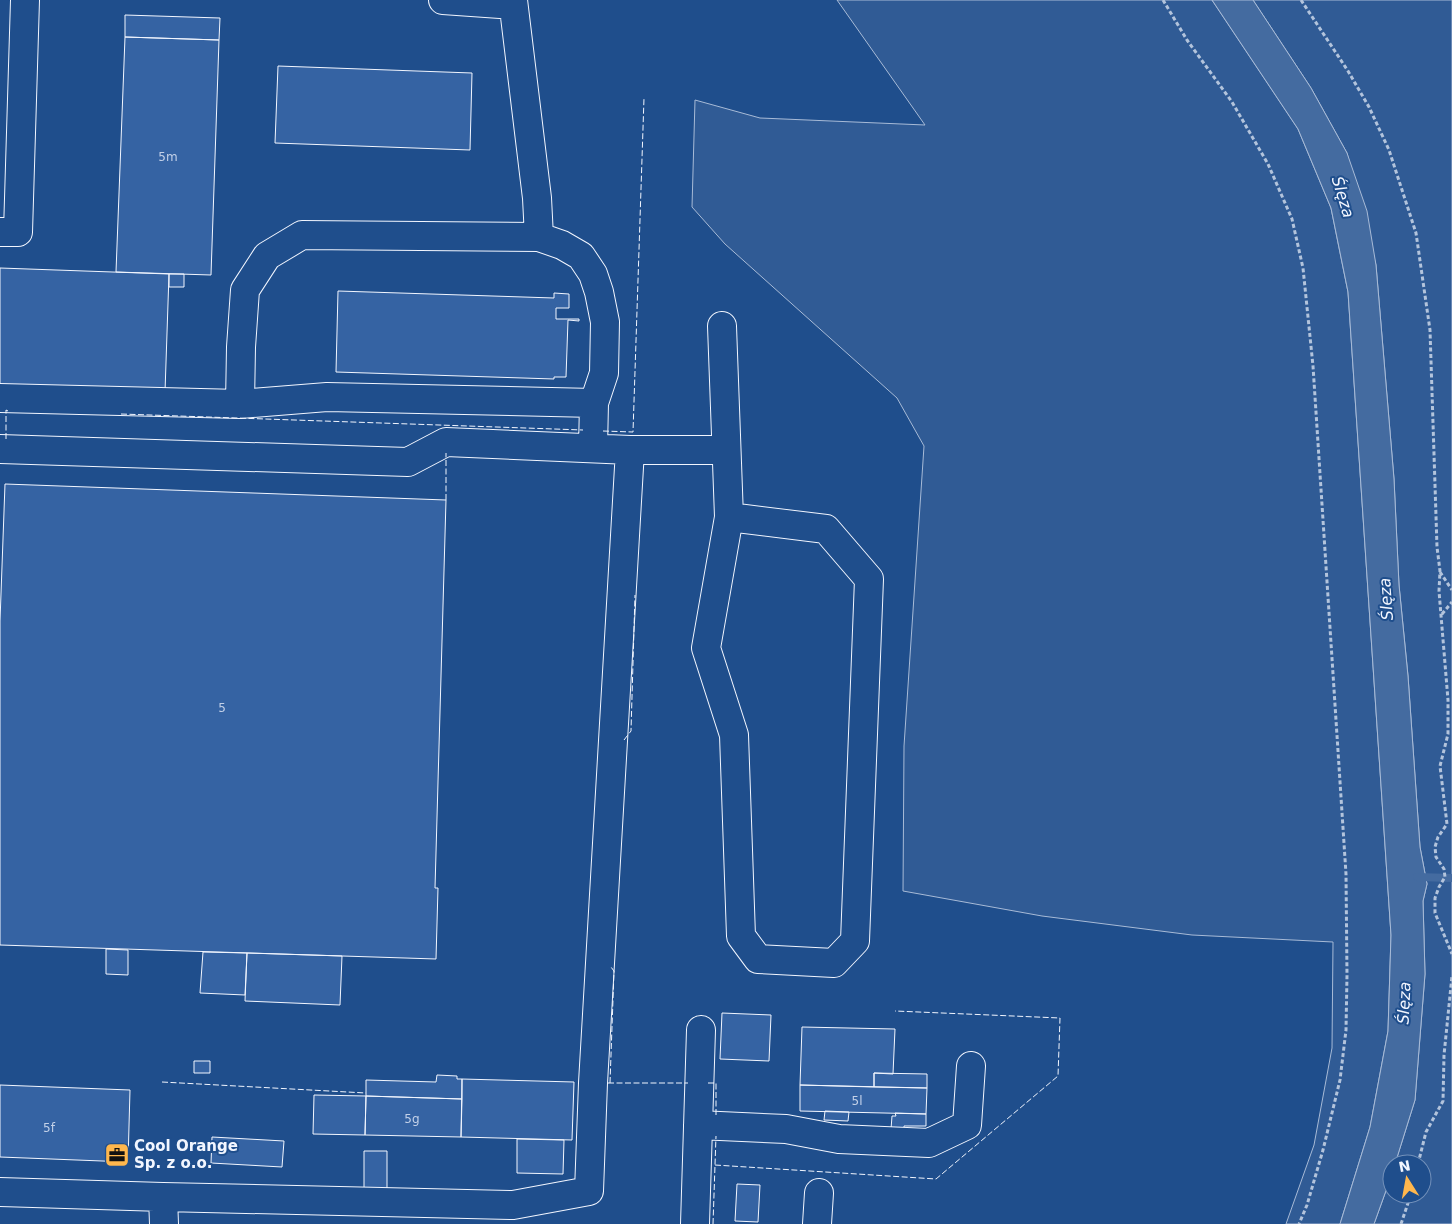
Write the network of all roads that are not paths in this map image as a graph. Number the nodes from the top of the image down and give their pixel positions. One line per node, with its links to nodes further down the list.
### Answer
1 (25, 0): 4 (lane)
2 (443, 0): 3 (lane)
3 (513, 2): 5 (lane)
4 (0, 232)
5 (540, 237): 8 (lane); 9 (lane)
6 (722, 326): 13 (lane)
7 (0, 398): 9 (lane)
8 (594, 403): 9 (lane); 10 (lane)
9 (240, 404)
10 (593, 448): 11 (lane); 12 (lane)
11 (0, 449)
12 (630, 450): 13 (lane); 22 (lane)
13 (726, 450): 14 (lane)
14 (729, 517): 14 (lane)
15 (701, 1030): 17 (lane)
16 (971, 1066): 17 (lane)
17 (698, 1125): 24 (lane)
18 (0, 1192): 20 (lane)
19 (819, 1193): 25 (lane)
20 (164, 1197): 21 (lane); 23 (lane)
21 (403, 1214): 22 (lane)
22 (513, 1215)
23 (164, 1224)
24 (695, 1224)
25 (817, 1224)

